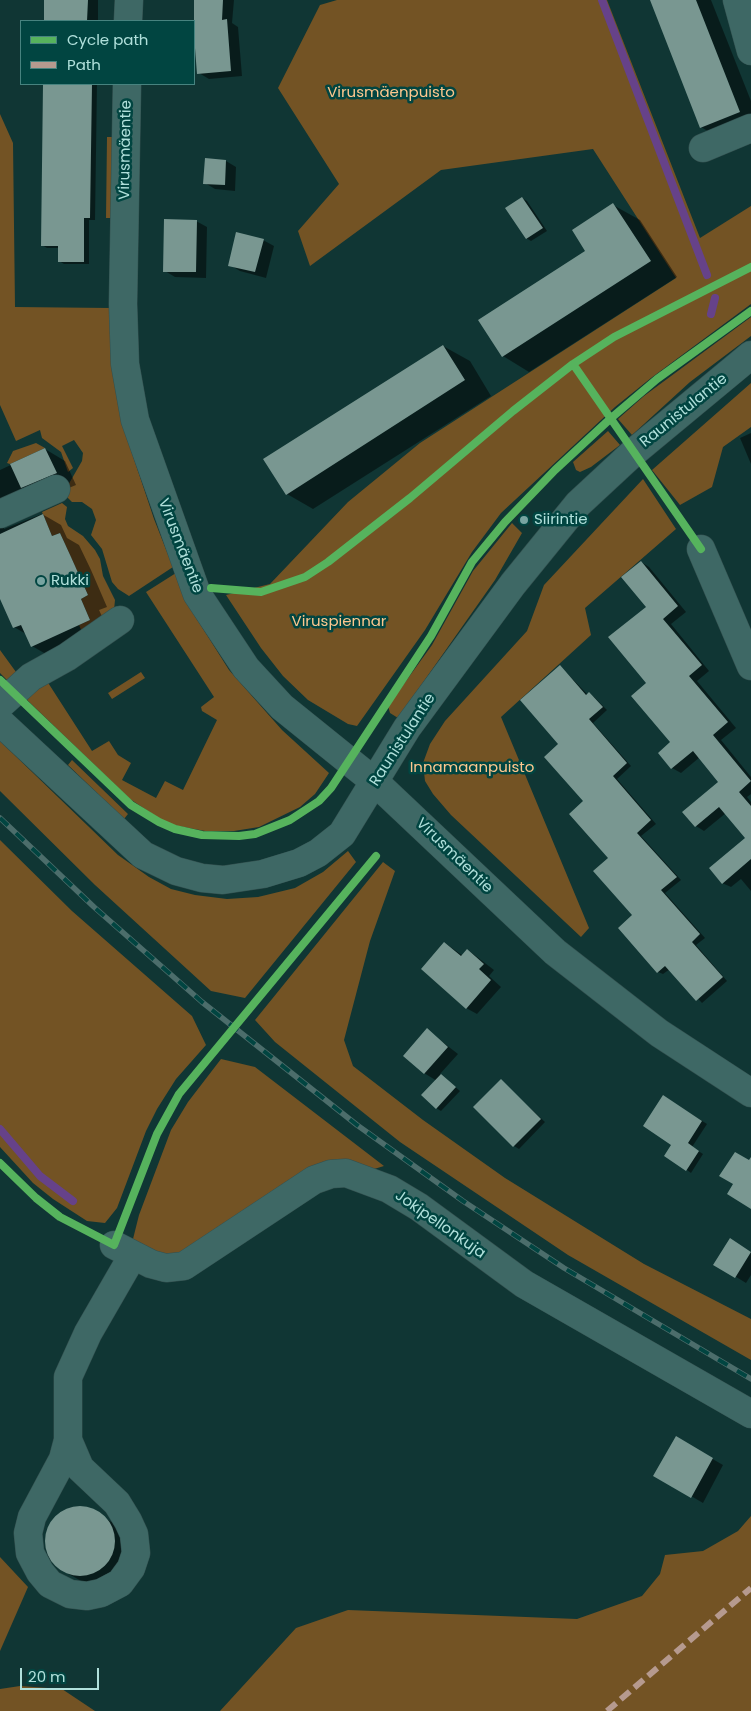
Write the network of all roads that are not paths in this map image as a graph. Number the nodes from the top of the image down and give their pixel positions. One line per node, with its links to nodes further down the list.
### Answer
1 (129, 0): 3 (street)
2 (737, 0): 4 (street)
3 (128, 20)
4 (751, 52)
5 (127, 85): 16 (street, Virusmäentie)
6 (751, 128): 7 (street)
7 (703, 148)
8 (751, 356): 16 (street, Raunistulantie)
9 (56, 489): 10 (street)
10 (0, 514)
11 (701, 549): 13 (street)
12 (120, 620): 14 (street)
13 (751, 666)
14 (0, 705)
15 (0, 722): 16 (street, Raunistulantie)
16 (376, 782): 17 (street, Virusmäentie)
17 (751, 1093)
18 (751, 1414): 19 (street, Jokipellonkuja)
19 (68, 1440): 19 (street)

